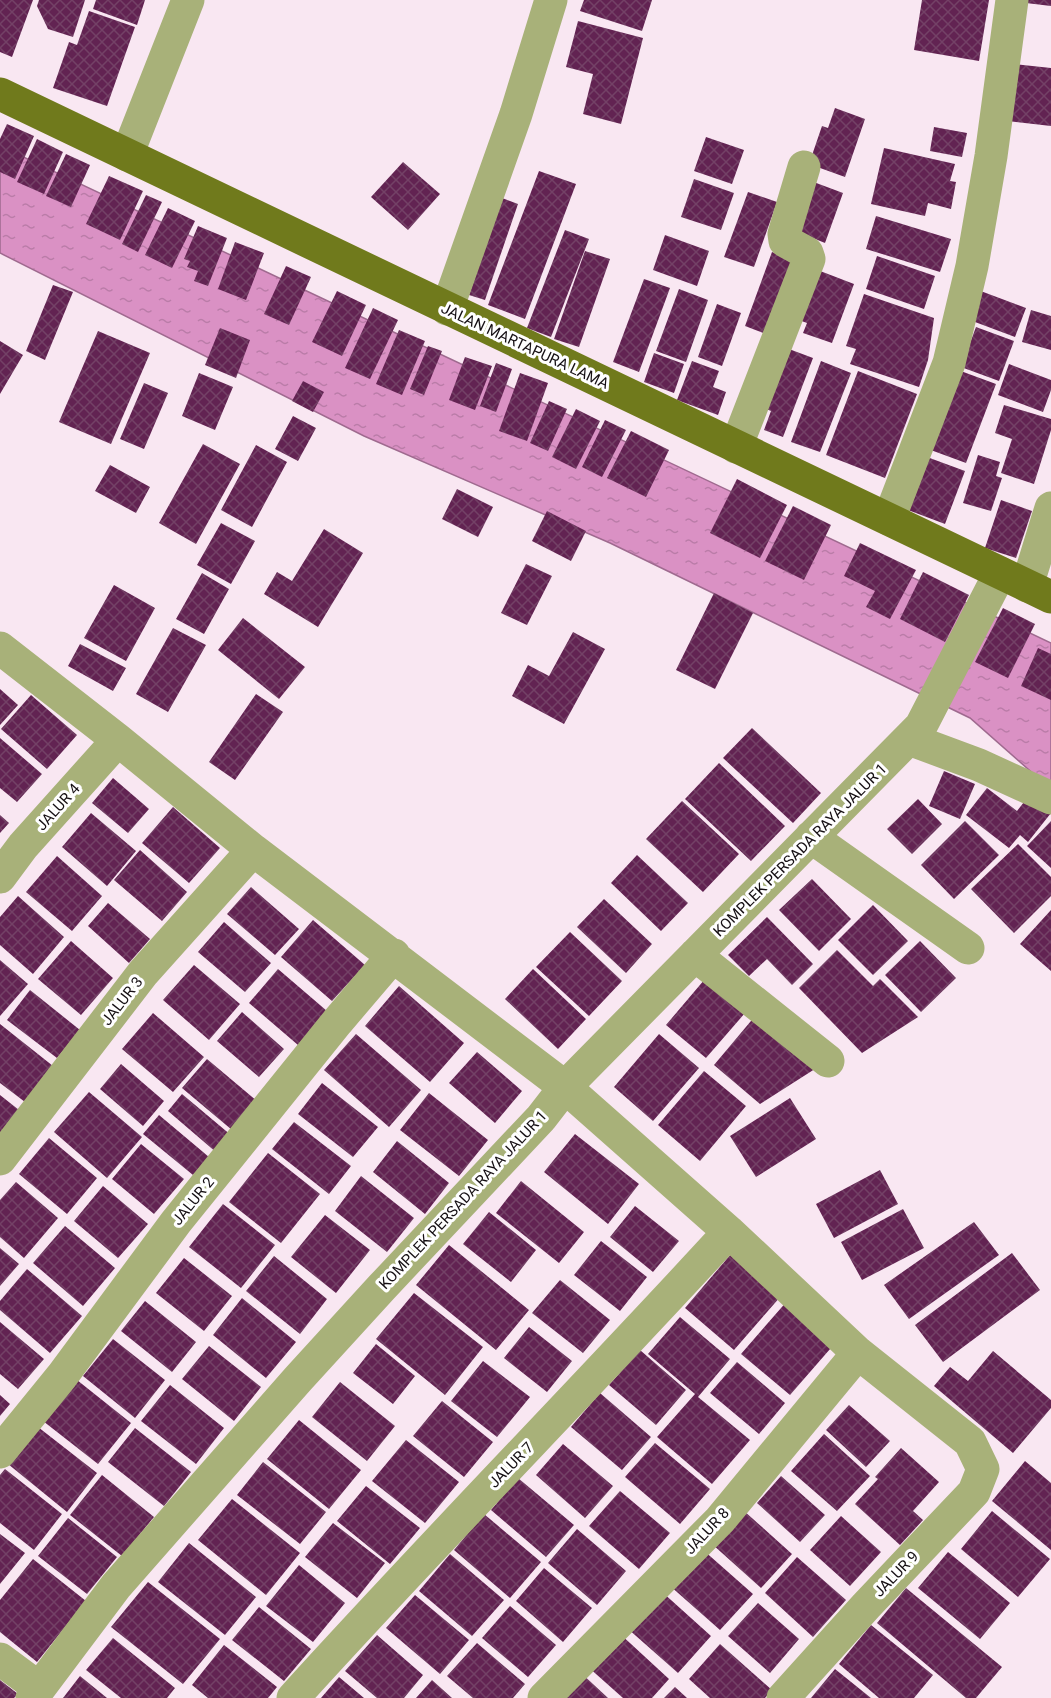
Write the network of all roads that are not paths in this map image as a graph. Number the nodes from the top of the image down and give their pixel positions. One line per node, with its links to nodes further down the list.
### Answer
1 (188, 0): 5 (street)
2 (551, 0): 7 (street)
3 (1012, 0): 10 (street)
4 (0, 94): 5 (main road, JALAN MARTAPURA LAMA)
5 (127, 155): 7 (main road, JALAN MARTAPURA LAMA)
6 (804, 167): 8 (street)
7 (447, 309): 8 (main road, JALAN MARTAPURA LAMA)
8 (736, 447): 10 (main road, JALAN MARTAPURA LAMA)
9 (1051, 508): 11 (street, KOMPLEK PERSADA RAYA JALUR 1)
10 (889, 519): 11 (main road, JALAN MARTAPURA LAMA)
11 (1016, 589): 13 (street, KOMPLEK PERSADA RAYA JALUR 1)
12 (0, 648): 14 (street)
13 (915, 733): 15 (street); 16 (street, KOMPLEK PERSADA RAYA JALUR 1)
14 (118, 740): 17 (street); 18 (street, JALUR 4)
15 (1051, 798)
16 (811, 837): 19 (street); 21 (street, KOMPLEK PERSADA RAYA JALUR 1)
17 (253, 850): 20 (street); 24 (street, JALUR 3)
18 (0, 877)
19 (968, 948)
20 (394, 955): 23 (street); 27 (street, JALUR 2)
21 (695, 955): 22 (street); 23 (street, KOMPLEK PERSADA RAYA JALUR 1)
22 (828, 1061)
23 (565, 1087): 25 (street); 29 (street, KOMPLEK PERSADA RAYA JALUR 1)
24 (0, 1159)
25 (729, 1232): 26 (street); 30 (street, JALUR 7)
26 (858, 1353): 31 (street, JALUR 8); 32 (street, JALUR 9)
27 (0, 1452)
28 (0, 1659): 29 (street)
29 (35, 1693)
30 (293, 1698)
31 (543, 1698)
32 (783, 1698)

